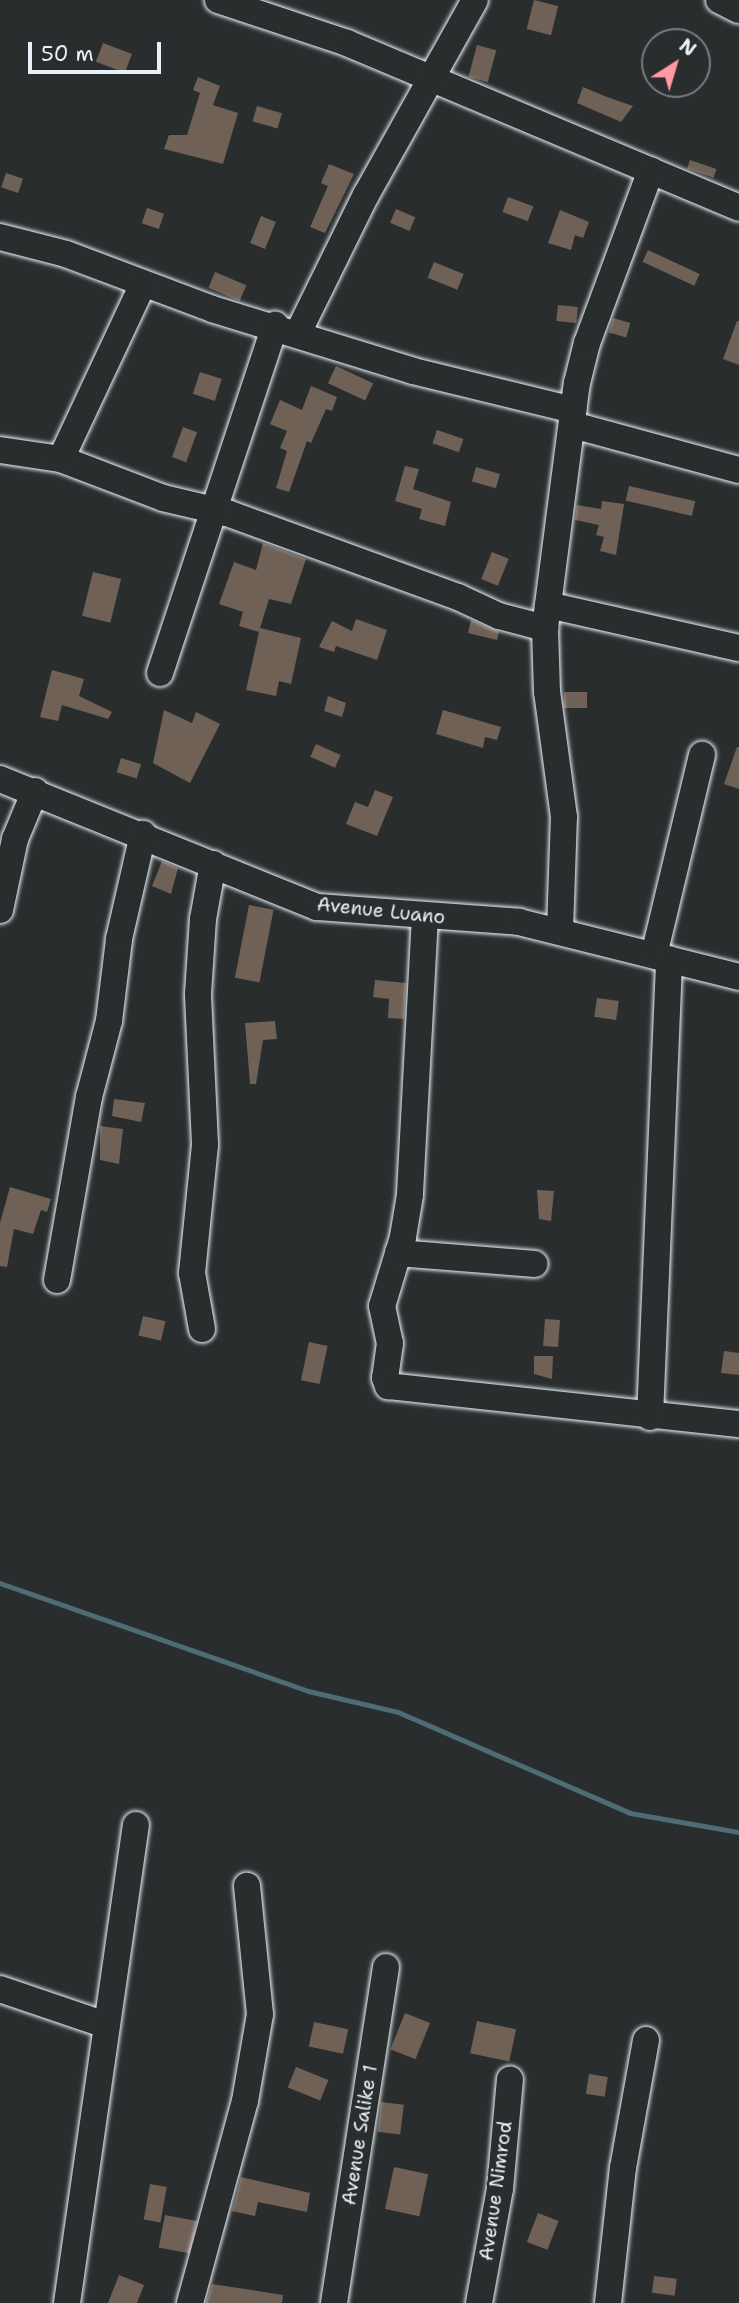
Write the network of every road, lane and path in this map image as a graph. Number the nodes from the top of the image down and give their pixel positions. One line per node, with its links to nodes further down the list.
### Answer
1 (218, 0): 5 (street)
2 (475, 0): 5 (street)
3 (719, 0): 4 (street)
4 (739, 10)
5 (433, 80): 6 (street); 10 (street)
6 (651, 170): 7 (street); 11 (street)
7 (739, 207)
8 (0, 237): 9 (street)
9 (144, 284): 10 (street); 13 (street)
10 (287, 329): 11 (street); 15 (street)
11 (573, 417): 14 (street); 16 (street)
12 (0, 450): 13 (street)
13 (61, 459): 15 (street)
14 (739, 470)
15 (212, 510): 16 (street); 18 (street)
16 (547, 617): 17 (street); 26 (street)
17 (739, 648)
18 (160, 673)
19 (702, 755): 27 (street)
20 (0, 779): 21 (street, Avenue Luano)
21 (35, 791): 22 (street, Avenue Luano); 24 (street)
22 (143, 834): 23 (street, Avenue Luano); 31 (street)
23 (213, 864): 25 (street, Avenue Luano); 32 (street)
24 (0, 910)
25 (425, 916): 26 (street, Avenue Luano); 29 (street)
26 (560, 930): 27 (street, Avenue Luano)
27 (661, 957): 28 (street, Avenue Luano); 33 (street)
28 (739, 977)
29 (398, 1253): 30 (street); 33 (street)
30 (535, 1264)
31 (57, 1280)
32 (202, 1329)
33 (650, 1417): 34 (street)
34 (739, 1424)
35 (136, 1825): 39 (street)
36 (247, 1886): 43 (street)
37 (386, 1967): 44 (street, Avenue Salike 1)
38 (0, 1989): 39 (street)
39 (106, 2025): 42 (street)
40 (646, 2040): 46 (street)
41 (510, 2079): 45 (street, Avenue Nimrod)
42 (66, 2303)
43 (190, 2303)
44 (334, 2303)
45 (479, 2303)
46 (608, 2303)

